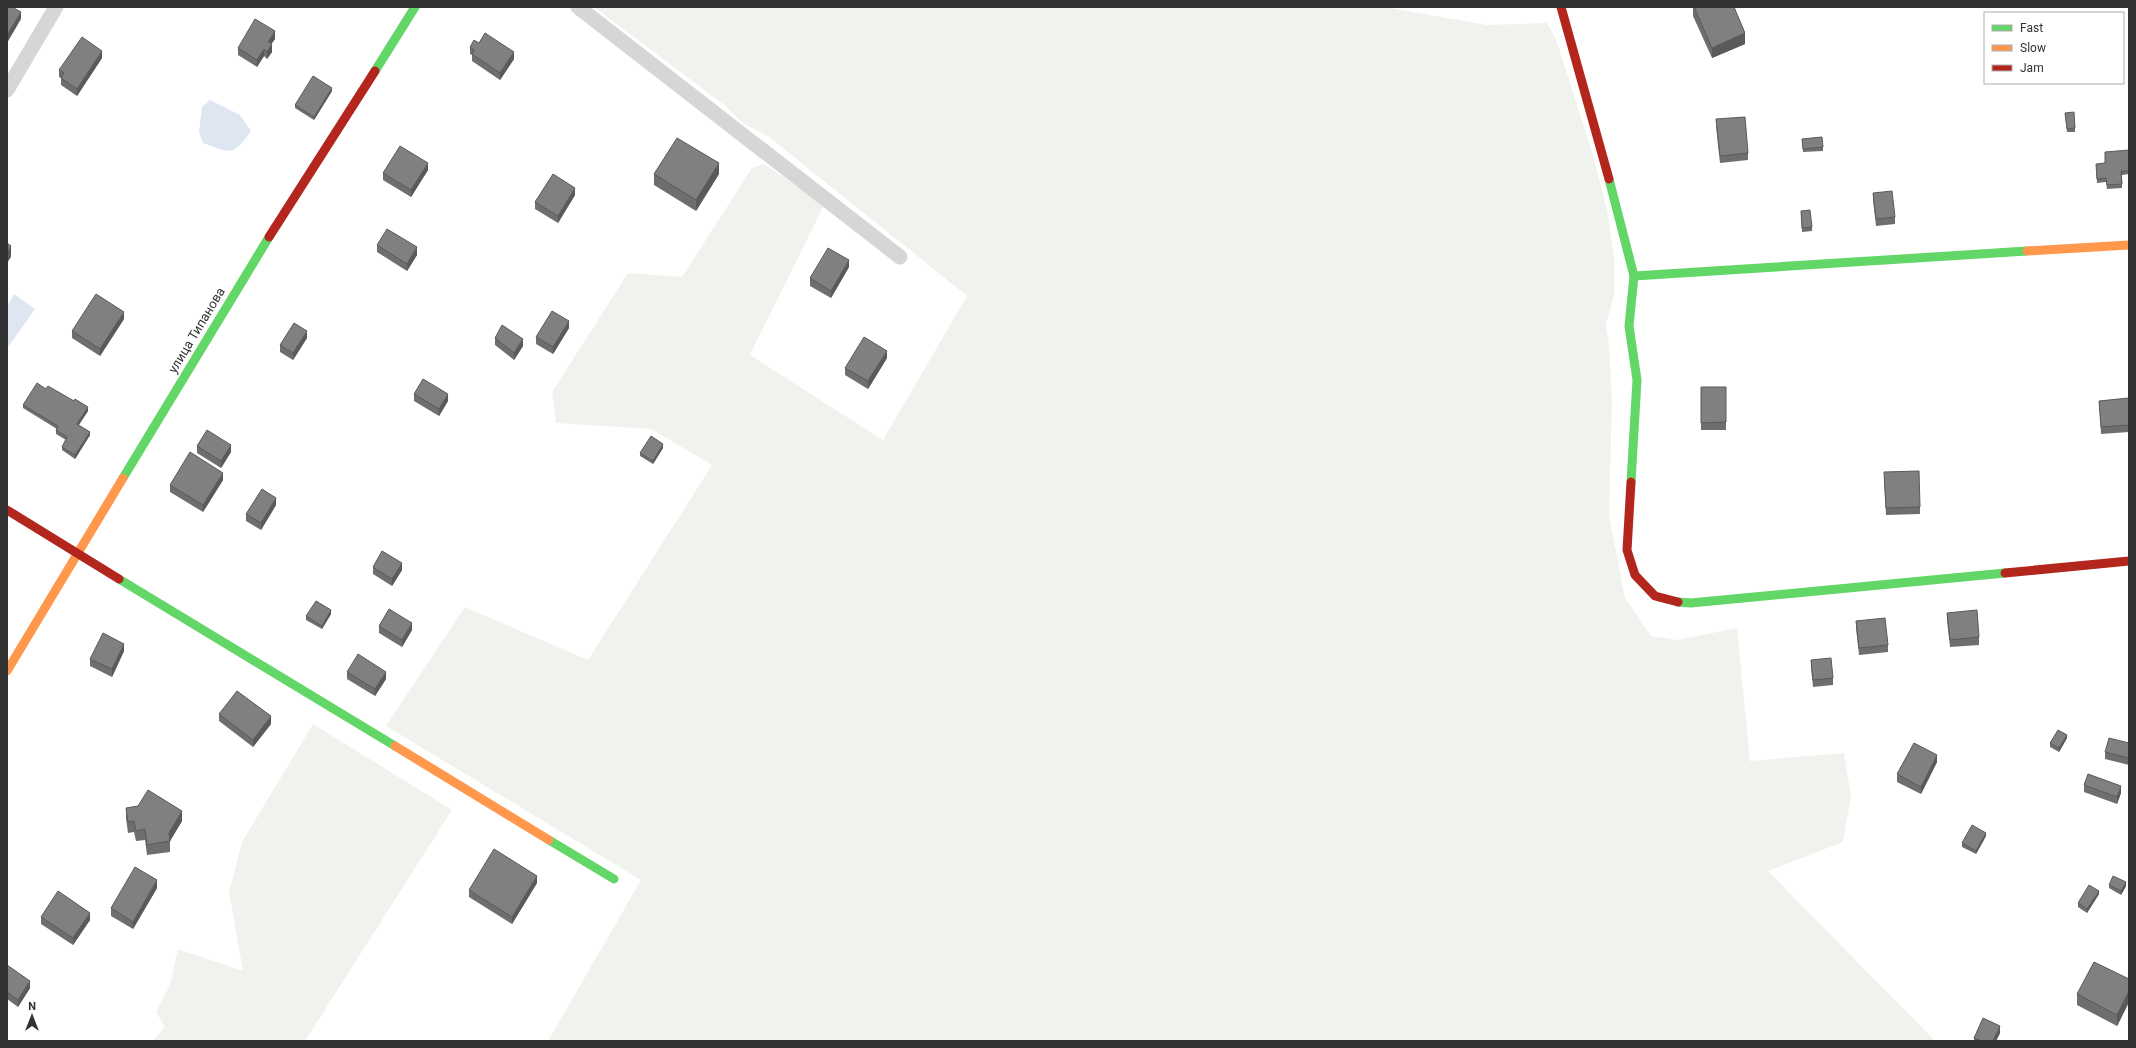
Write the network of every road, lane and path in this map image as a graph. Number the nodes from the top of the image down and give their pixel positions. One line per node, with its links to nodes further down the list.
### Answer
1 (56, 7): 5 (street)
2 (415, 7): 10 (street, улица Типанова)
3 (578, 7): 7 (street)
4 (1561, 7): 8 (street)
5 (7, 90)
6 (2129, 245): 8 (street)
7 (900, 257)
8 (1634, 276): 11 (street)
9 (7, 510): 10 (street)
10 (77, 554): 12 (street, улица Типанова); 13 (street)
11 (2129, 561)
12 (7, 671)
13 (614, 878)

